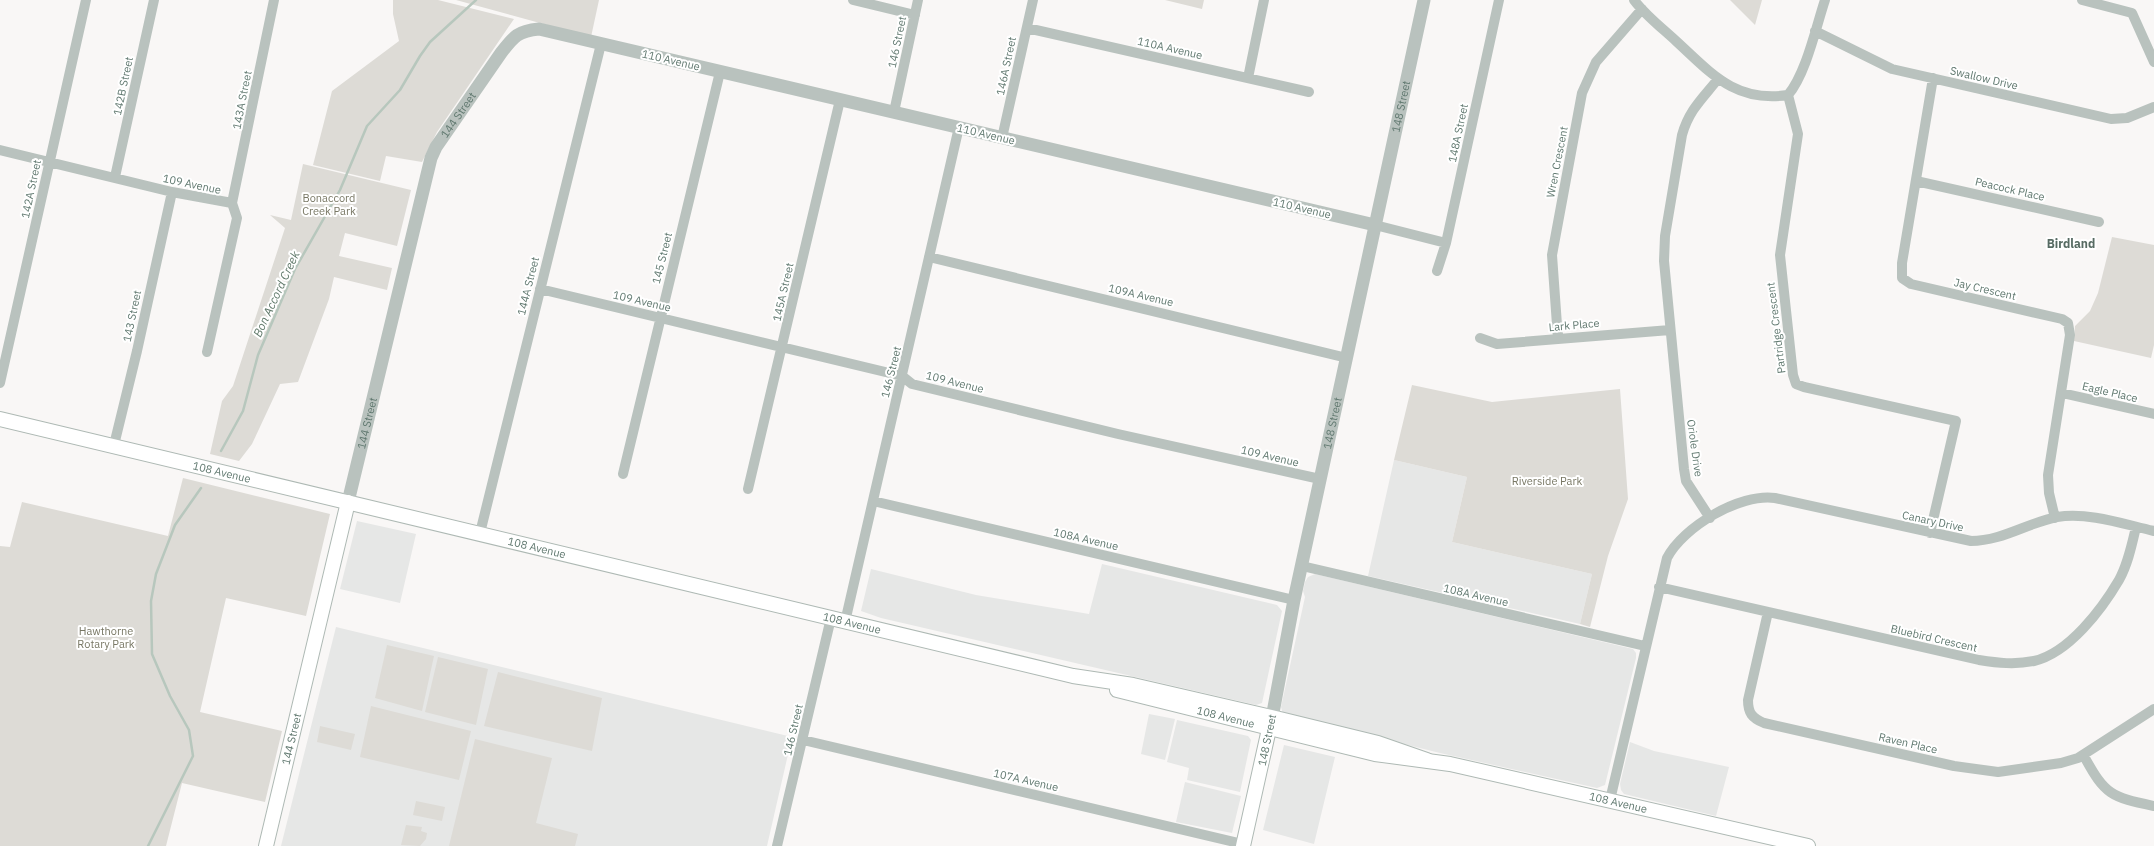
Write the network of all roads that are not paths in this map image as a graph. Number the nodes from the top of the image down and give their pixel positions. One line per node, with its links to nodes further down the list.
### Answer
1 (86, 0): 32 (street, 142A Street)
2 (154, 0): 33 (street, 142B Street)
3 (274, 0): 36 (street, 143A Street)
4 (853, 0): 14 (street)
5 (918, 0): 14 (street, 146 Street)
6 (1033, 0): 15 (street, 146A Street)
7 (1264, 0): 21 (street)
8 (1424, 0): 38 (street, 148 Street)
9 (1499, 0): 39 (street, 148A Street)
10 (1634, 0): 13 (street)
11 (1825, 0): 17 (street)
12 (2082, 0): 19 (street)
13 (1642, 9): 23 (street); 46 (street, Wren Crescent)
14 (915, 15): 28 (street, 146 Street)
15 (1027, 28): 21 (street, 110A Avenue); 30 (street, 146A Street)
16 (526, 30): 18 (street, 110 Avenue); 60 (street, 144 Street)
17 (1815, 31): 22 (street, Swallow Drive); 25 (street)
18 (600, 44): 20 (street, 110 Avenue); 42 (street, 144A Street)
19 (2154, 62)
20 (720, 72): 26 (street, 110 Avenue); 43 (street, 145 Street)
21 (1248, 78): 24 (street, 110A Avenue)
22 (1933, 78): 27 (street, Swallow Drive); 34 (street, Jay Crescent)
23 (1718, 80): 25 (street); 44 (street, Oriole Drive)
24 (1309, 92)
25 (1788, 95): 66 (street, Partridge Crescent)
26 (840, 100): 28 (street, 110 Avenue); 47 (street, 145A Street)
27 (2154, 107)
28 (894, 112): 29 (street, 110 Avenue)
29 (959, 127): 30 (street, 110 Avenue); 40 (street, 146 Street)
30 (1002, 138): 38 (street, 110 Avenue)
31 (0, 150): 32 (street, 109 Avenue)
32 (49, 162): 33 (street, 109 Avenue); 51 (street, 142A Street)
33 (115, 178): 35 (street, 109 Avenue)
34 (1916, 181): 37 (street, Peacock Place); 52 (street, Jay Crescent)
35 (172, 192): 36 (street, 109 Avenue); 55 (street, 143 Street)
36 (232, 204): 48 (street, 109 Avenue)
37 (2099, 222)
38 (1375, 225): 39 (street, 110 Avenue); 49 (street, 148 Street)
39 (1446, 243): 41 (street, 148A Street)
40 (929, 257): 49 (street, 109A Avenue); 50 (street, 146 Street)
41 (1437, 271)
42 (540, 289): 43 (street, 109 Avenue); 65 (street, 144A Street)
43 (661, 317): 47 (street, 109 Avenue); 56 (street, 145 Street)
44 (1670, 330): 46 (street, Lark Place); 61 (street, Oriole Drive)
45 (1480, 338): 46 (street, Lark Place)
46 (1558, 339)
47 (782, 346): 50 (street, 109 Avenue); 58 (street, 145A Street)
48 (207, 352)
49 (1347, 358): 57 (street, 148 Street)
50 (902, 376): 57 (street, 109 Avenue); 59 (street, 146 Street)
51 (0, 383)
52 (2062, 393): 53 (street, Eagle Place); 62 (street, Jay Crescent)
53 (2154, 414)
54 (0, 419): 55 (main road, 108 Avenue)
55 (114, 445): 60 (main road, 108 Avenue)
56 (623, 474)
57 (1320, 479): 67 (street, 148 Street)
58 (748, 490)
59 (874, 501): 69 (street, 108A Avenue); 72 (street, 146 Street)
60 (348, 502): 65 (main road, 108 Avenue); 81 (main road, 144 Street)
61 (1710, 518): 66 (street, Canary Drive); 68 (street)
62 (2055, 518): 63 (street, Canary Drive); 66 (street, Canary Drive)
63 (2136, 527): 64 (street, Canary Drive); 70 (street, Bluebird Crescent)
64 (2154, 531)
65 (480, 533): 71 (main road, 108 Avenue)
66 (1930, 533)
67 (1302, 566): 69 (street, 148 Street); 73 (street, 108A Avenue)
68 (1659, 587): 70 (street, Bluebird Crescent); 73 (street)
69 (1294, 600): 75 (street, 148 Street)
70 (1768, 612): 77 (street, Raven Place)
71 (831, 618): 72 (main road, 108 Avenue); 76 (street, 146 Street)
72 (845, 622): 75 (main road, 108 Avenue)
73 (1645, 646): 78 (street)
74 (2154, 709): 77 (street, Raven Place)
75 (1270, 723): 78 (main road, 108 Avenue); 80 (main road, 148 Street)
76 (803, 740): 80 (street, 107A Avenue); 82 (street, 146 Street)
77 (2084, 756): 79 (street)
78 (1610, 800): 83 (main road, 108 Avenue)
79 (2154, 806)
80 (1243, 845)
81 (266, 846)
82 (777, 846)
83 (1808, 846)

